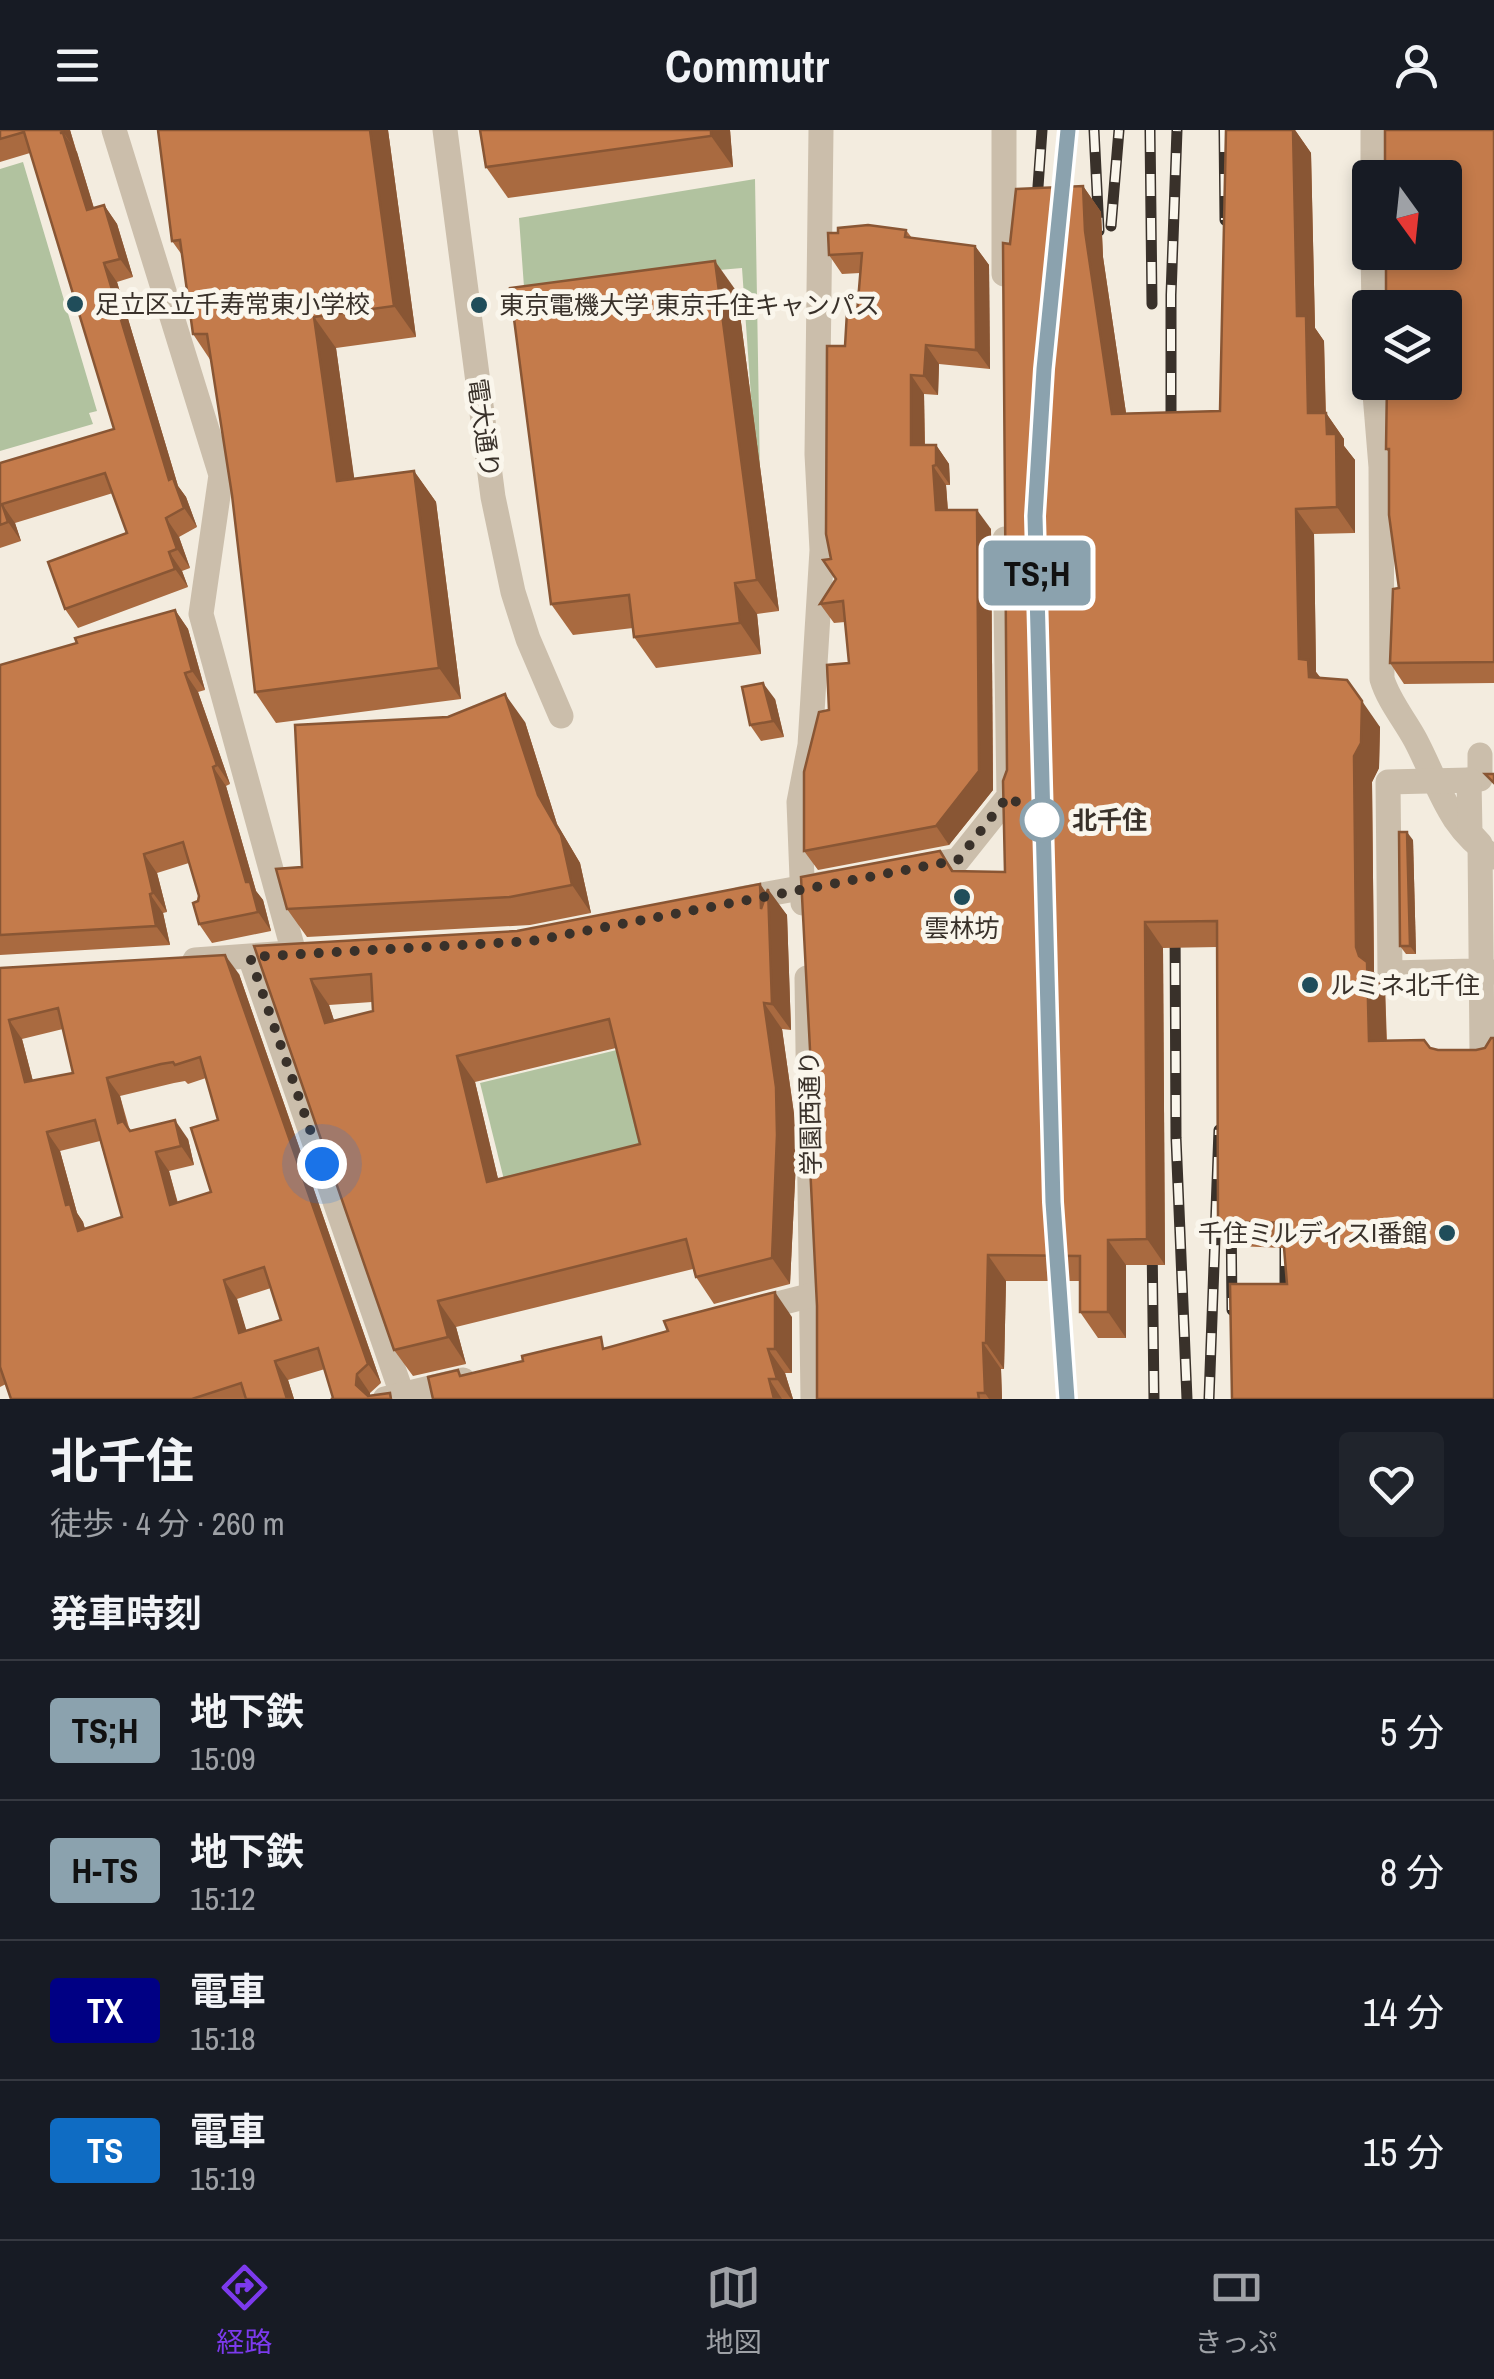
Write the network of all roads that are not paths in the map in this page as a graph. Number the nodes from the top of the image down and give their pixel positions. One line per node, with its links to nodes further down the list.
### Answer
1 (114, 130): 20 (street)
2 (446, 130): 10 (street, 電大通り)
3 (822, 130): 16 (street)
4 (1004, 130): 7 (street)
5 (1373, 130): 6 (street)
6 (1373, 160)
7 (1004, 308)
8 (1375, 400): 13 (street)
9 (1005, 508): 14 (street)
10 (560, 716)
11 (1480, 755): 12 (street)
12 (1470, 780): 22 (street, bridge); 22 (street, bridge)
13 (1494, 857)
14 (886, 872)
15 (850, 879): 16 (street)
16 (802, 887): 17 (street); 18 (street)
17 (724, 903)
18 (804, 928)
19 (806, 955): 24 (street, 学園西通り)
20 (250, 957): 21 (street); 27 (street)
21 (161, 962)
22 (1483, 966): 23 (street, bridge)
23 (1479, 1051)
24 (812, 1295): 25 (street); 28 (street, 学園西通り)
25 (724, 1318)
26 (490, 1374): 27 (street)
27 (394, 1397)
28 (814, 1399)

